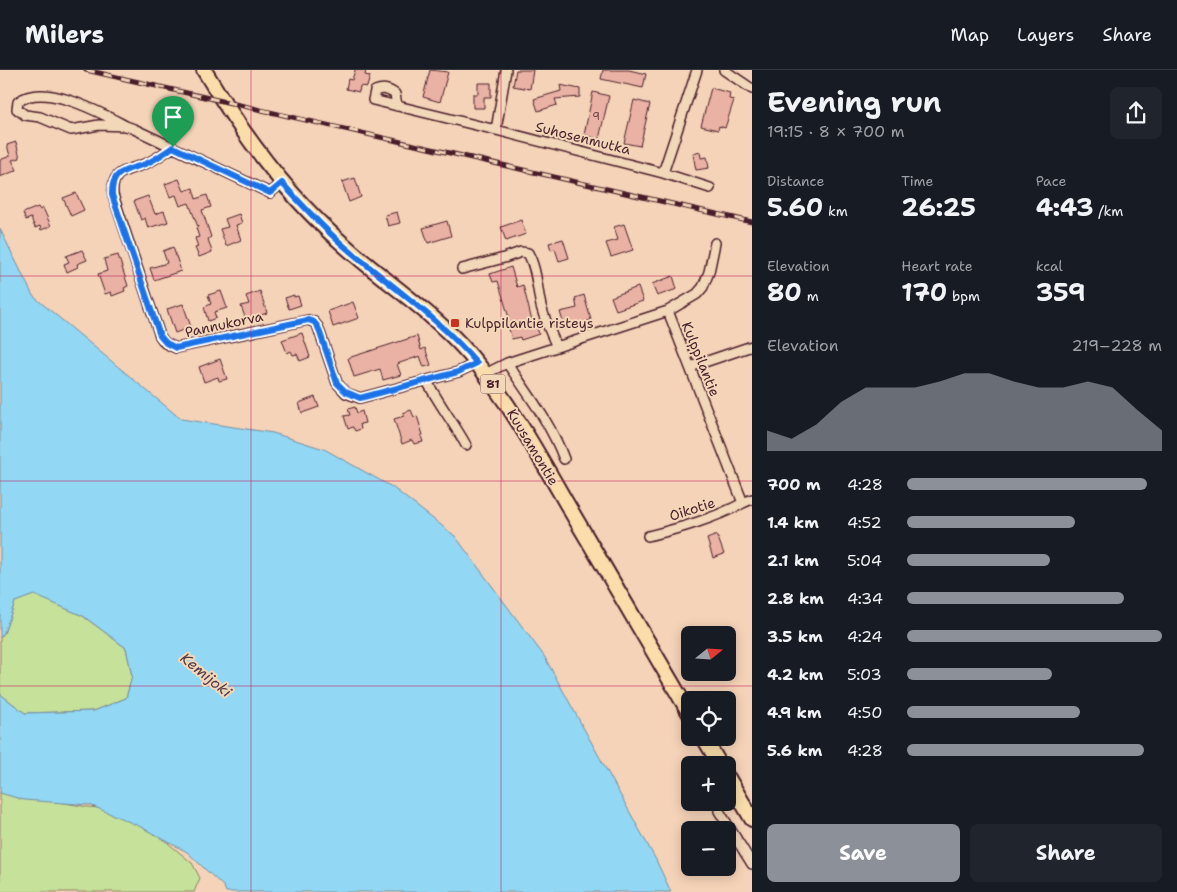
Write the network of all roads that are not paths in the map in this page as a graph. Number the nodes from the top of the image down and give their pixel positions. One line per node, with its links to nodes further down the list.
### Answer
1 (204, 70): 8 (main road, Kuusamontie / 81)
2 (213, 70): 8 (main road, Kuusamontie / 81)
3 (506, 70): 10 (street)
4 (697, 70): 12 (street)
5 (724, 70): 6 (street)
6 (752, 89)
7 (396, 106): 10 (street, Suhosenmutka)
8 (229, 108): 13 (main road, Kuusamontie / 81)
9 (126, 126): 9 (street); 11 (street)
10 (496, 130): 12 (street, Suhosenmutka)
11 (173, 147): 13 (street); 23 (street, Pannukorva)
12 (663, 173): 14 (street, Suhosenmutka)
13 (282, 183): 22 (main road, Kuusamontie / 81)
14 (710, 188)
15 (715, 244): 17 (street)
16 (462, 269): 19 (street)
17 (668, 311): 19 (street, Kulppilantie); 21 (street, Kulppilantie)
18 (752, 346): 21 (street)
19 (557, 347): 20 (street, Kulppilantie)
20 (507, 363): 22 (street, Kulppilantie); 25 (street)
21 (690, 367): 26 (street, Kulppilantie)
22 (481, 368): 23 (street, Pannukorva); 28 (main road, Kuusamontie / 81)
23 (427, 381): 24 (street)
24 (466, 445)
25 (564, 459)
26 (748, 501): 27 (street, Oikotie)
27 (648, 536)
28 (681, 699)
29 (736, 795): 31 (main road)
30 (719, 811): 32 (street)
31 (752, 819)
32 (752, 864)

